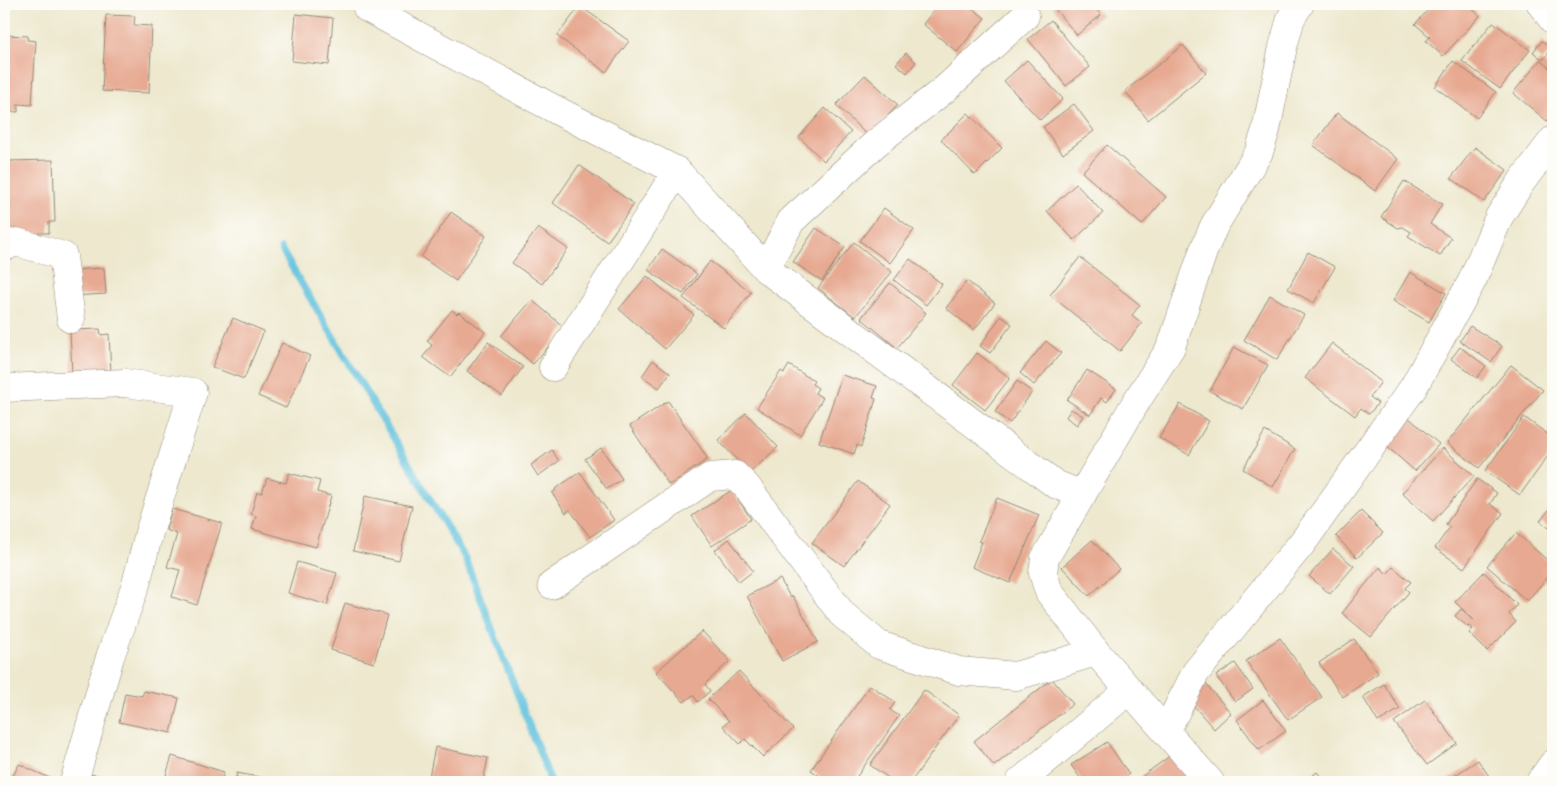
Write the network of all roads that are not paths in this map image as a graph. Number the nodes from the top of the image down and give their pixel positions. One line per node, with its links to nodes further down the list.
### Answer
1 (368, 4): 7 (street)
2 (1300, 4): 13 (street)
3 (1541, 4): 5 (street)
4 (1025, 16): 9 (street)
5 (1553, 20)
6 (1553, 140): 17 (street)
7 (678, 171): 9 (street); 11 (street)
8 (4, 246): 10 (street)
9 (766, 269): 13 (street)
10 (71, 319)
11 (553, 367)
12 (4, 388): 19 (street)
13 (1082, 495): 15 (street)
14 (552, 585): 15 (street)
15 (1096, 652): 16 (street)
16 (1129, 690): 17 (street); 20 (street)
17 (1166, 731): 21 (street)
18 (1553, 764): 22 (street)
19 (74, 782)
20 (1020, 782)
21 (1210, 782)
22 (1540, 782)

